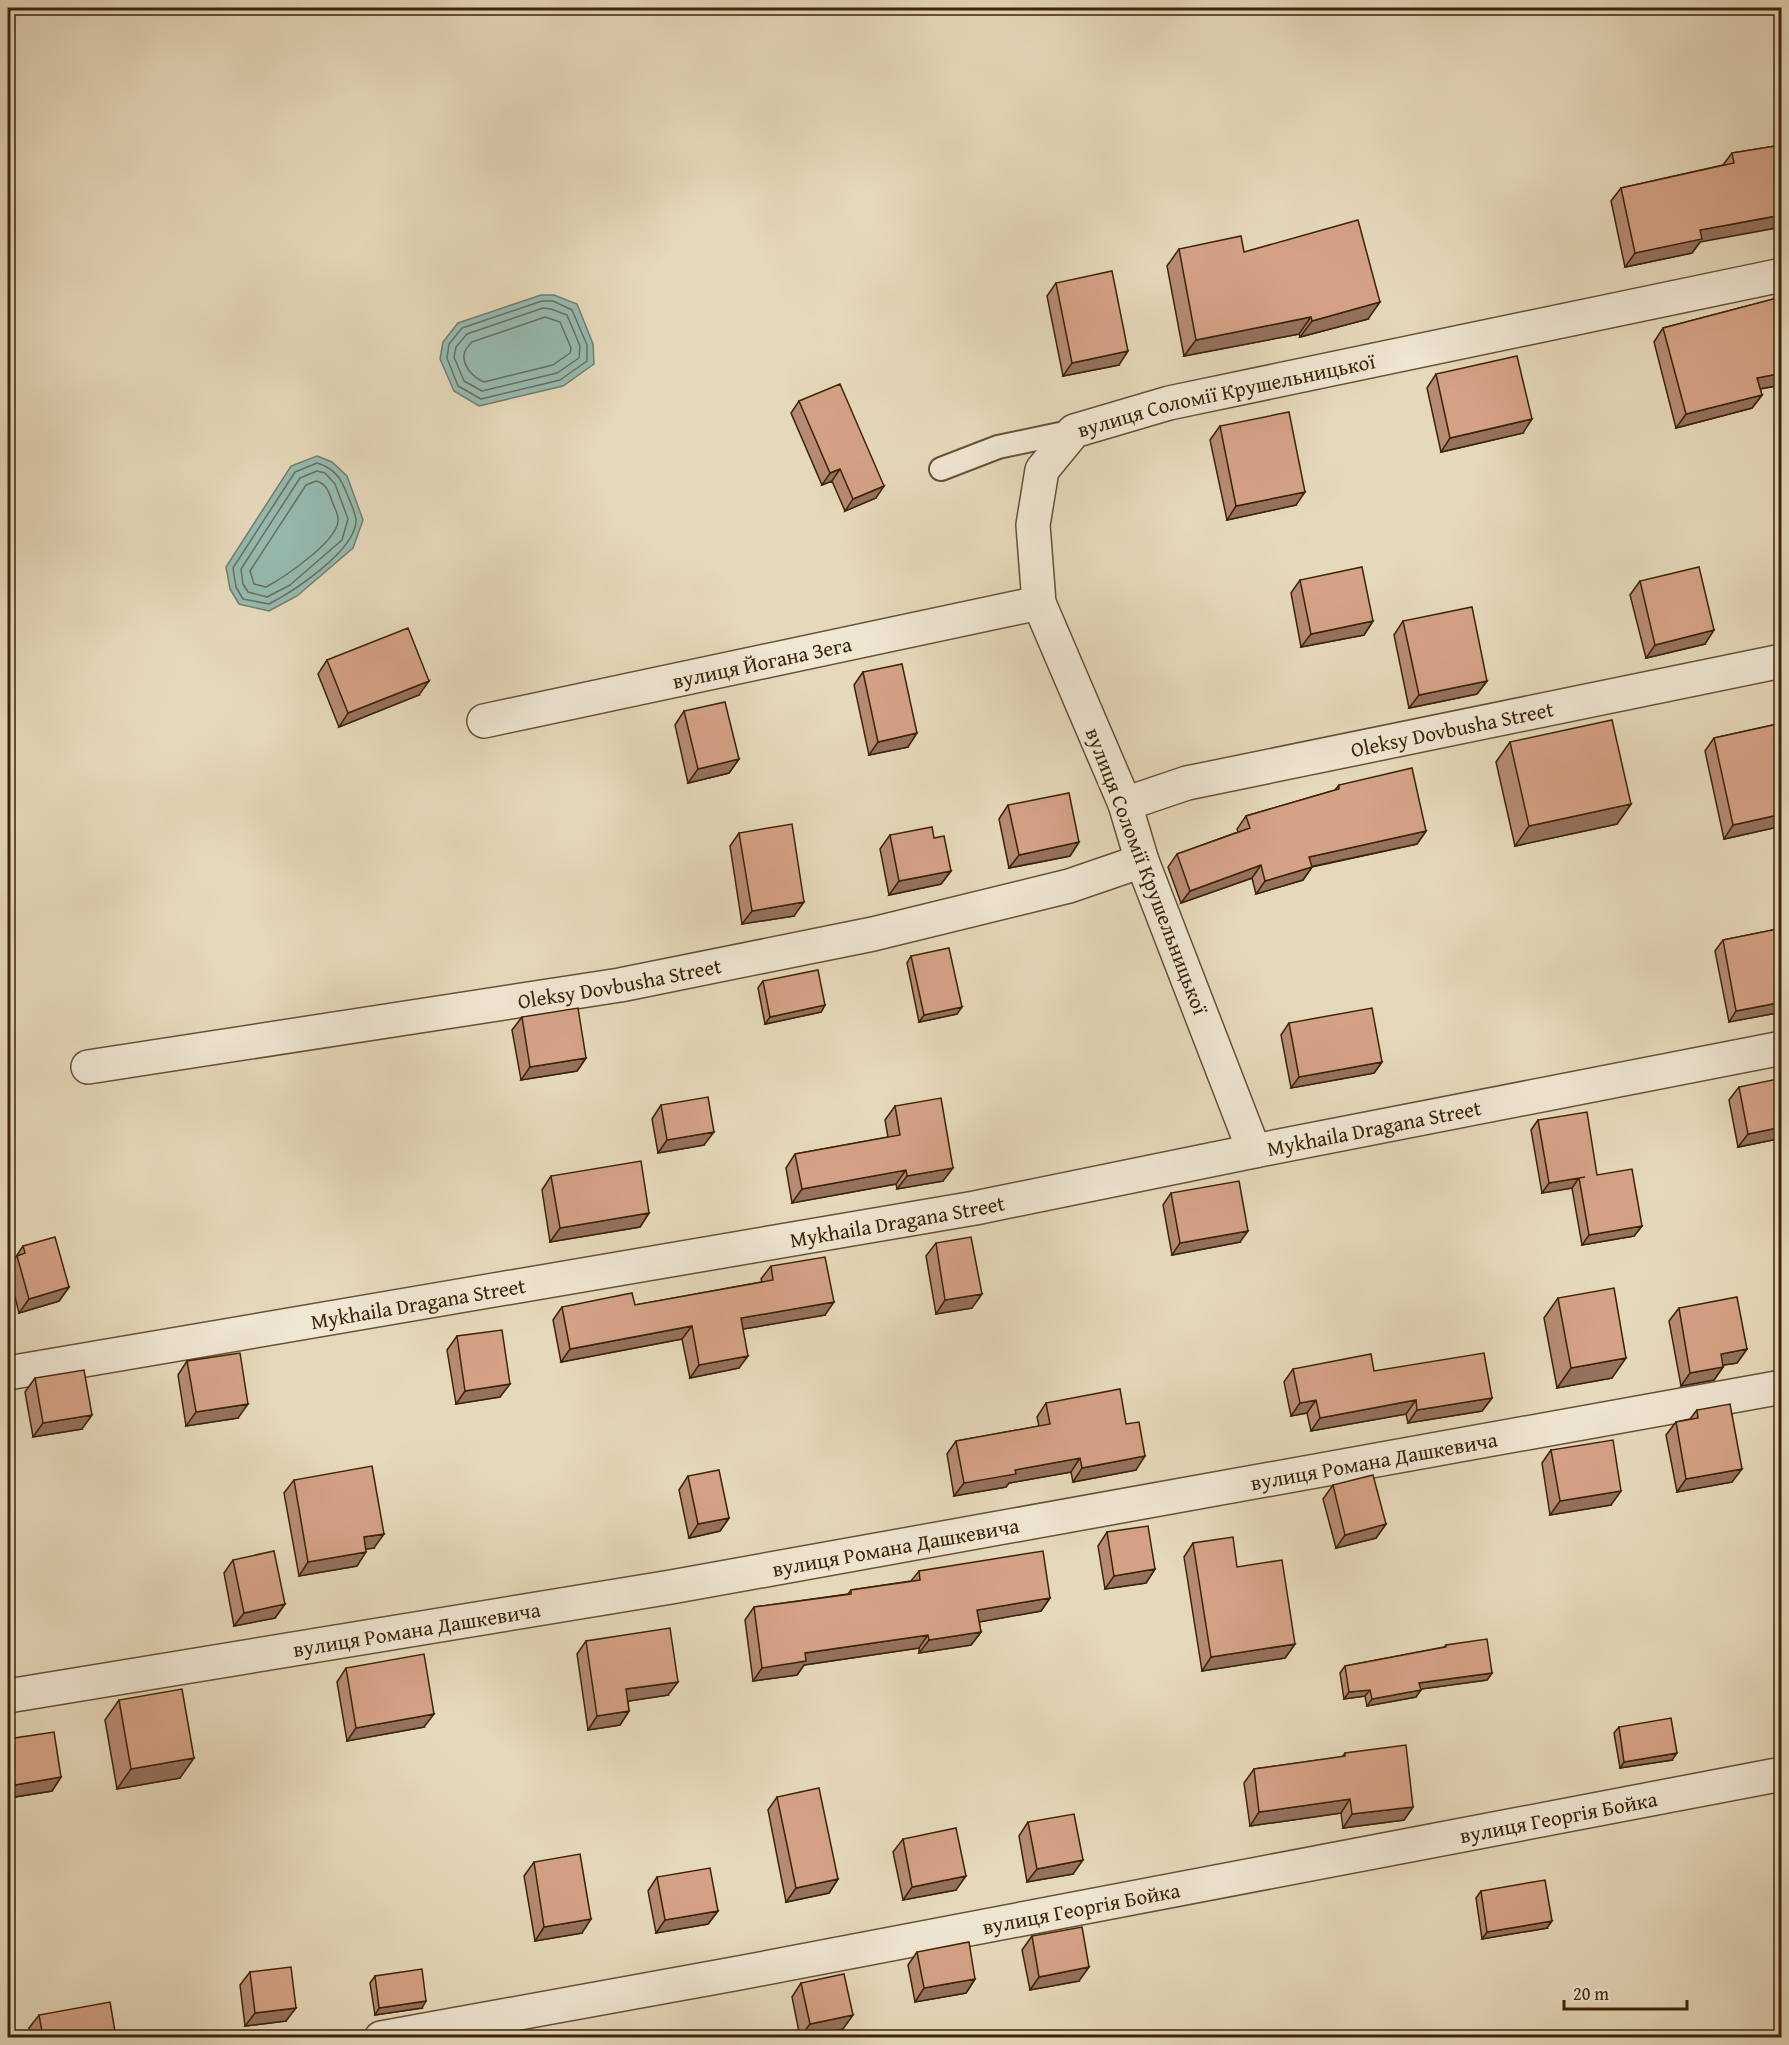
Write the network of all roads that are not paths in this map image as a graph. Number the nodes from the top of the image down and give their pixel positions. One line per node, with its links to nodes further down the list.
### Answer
1 (1782, 275): 2 (street, вулиця Соломії Крушельницької)
2 (1074, 431): 3 (lane); 4 (street, вулиця Соломії Крушельницької)
3 (941, 469)
4 (1040, 603): 6 (street, вулиця Йогана Зега); 7 (street, вулиця Соломії Крушельницької)
5 (1782, 661): 7 (street, Oleksy Dovbusha Street)
6 (484, 721)
7 (1125, 804): 8 (street, вулиця Соломії Крушельницької)
8 (1142, 861): 10 (street, Oleksy Dovbusha Street); 11 (street, вулиця Соломії Крушельницької)
9 (1782, 1048): 11 (street, Mykhaila Dragana Street)
10 (88, 1066)
11 (1254, 1150): 12 (street, Mykhaila Dragana Street)
12 (8, 1373)
13 (1782, 1387): 14 (street, вулиця Романа Дашкевича)
14 (8, 1696)
15 (1782, 1774): 16 (street, вулиця Георгія Бойка)
16 (381, 2037)

